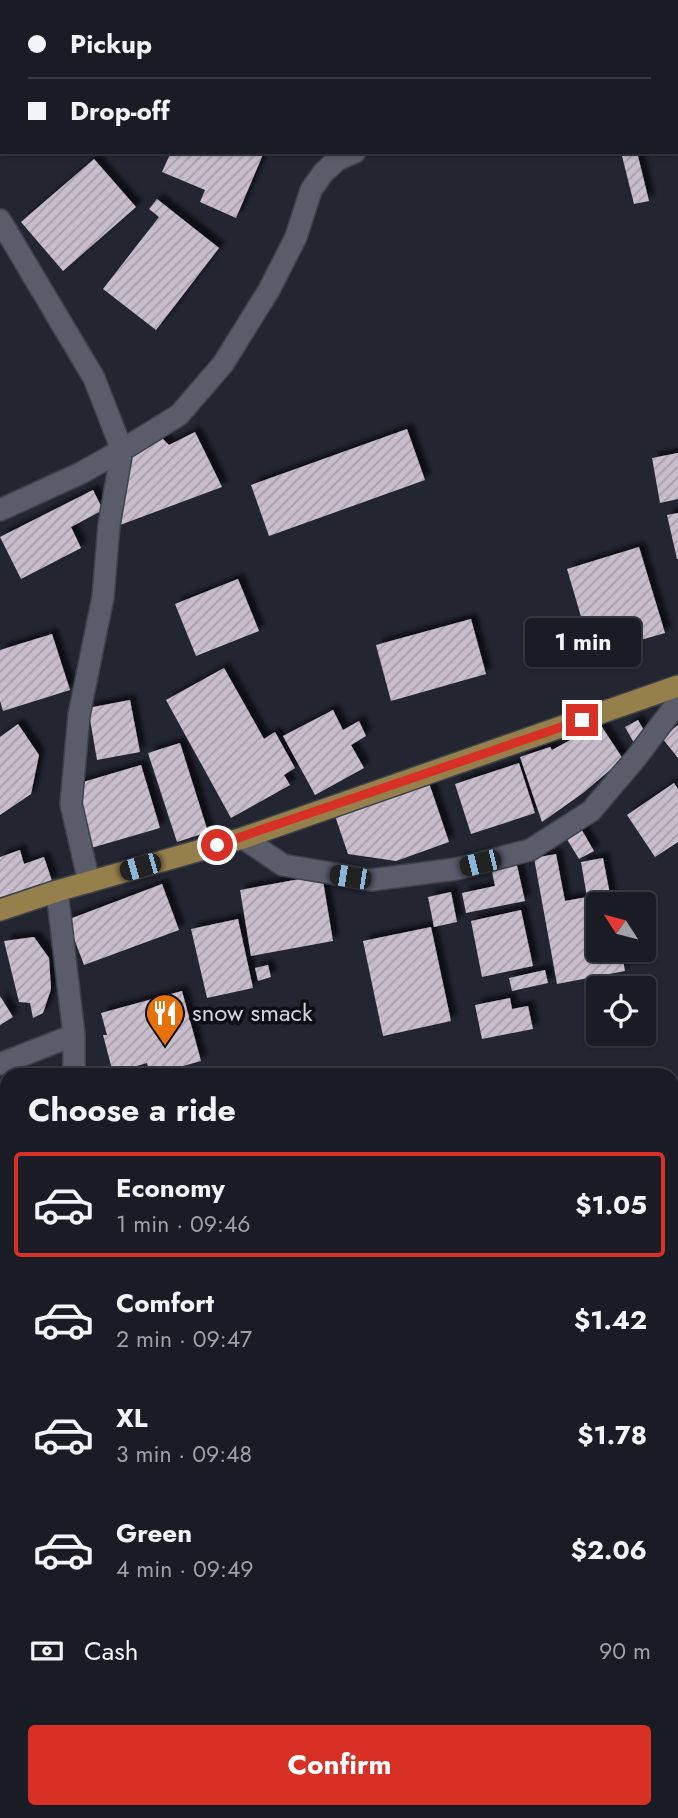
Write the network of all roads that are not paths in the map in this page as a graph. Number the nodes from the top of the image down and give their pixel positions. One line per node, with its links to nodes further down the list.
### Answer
1 (350, 154): 3 (street)
2 (0, 220): 3 (street)
3 (122, 450): 4 (street); 8 (street)
4 (0, 510)
5 (678, 686): 7 (main road)
6 (678, 702): 7 (street)
7 (243, 838): 8 (main road)
8 (89, 882): 9 (main road)
9 (57, 891): 10 (main road); 11 (street)
10 (0, 910)
11 (74, 1035): 12 (street); 13 (street)
12 (0, 1064)
13 (74, 1068)

